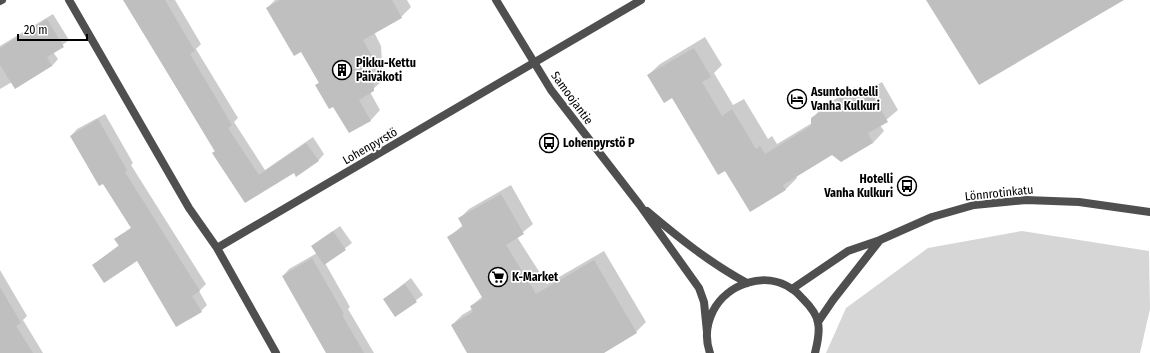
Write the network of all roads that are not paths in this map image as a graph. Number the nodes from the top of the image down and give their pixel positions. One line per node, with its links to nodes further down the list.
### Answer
1 (69, 0): 8 (street)
2 (496, 0): 4 (street, Samoojantie)
3 (641, 0): 4 (street, Lohenpyrstö)
4 (534, 64): 5 (street, Samoojantie); 8 (street, Lohenpyrstö)
5 (639, 204): 9 (street, Samoojantie); 12 (street, Samoojantie)
6 (1150, 212): 7 (street, Lönnrotinkatu)
7 (880, 240): 10 (street, Lönnrotinkatu); 11 (street, Lönnrotinkatu)
8 (217, 248): 14 (street)
9 (747, 283): 10 (street); 12 (street)
10 (792, 288): 11 (street)
11 (818, 322): 15 (street)
12 (707, 332): 13 (street, Samoojantie)
13 (706, 351)
14 (276, 353)
15 (815, 353)

